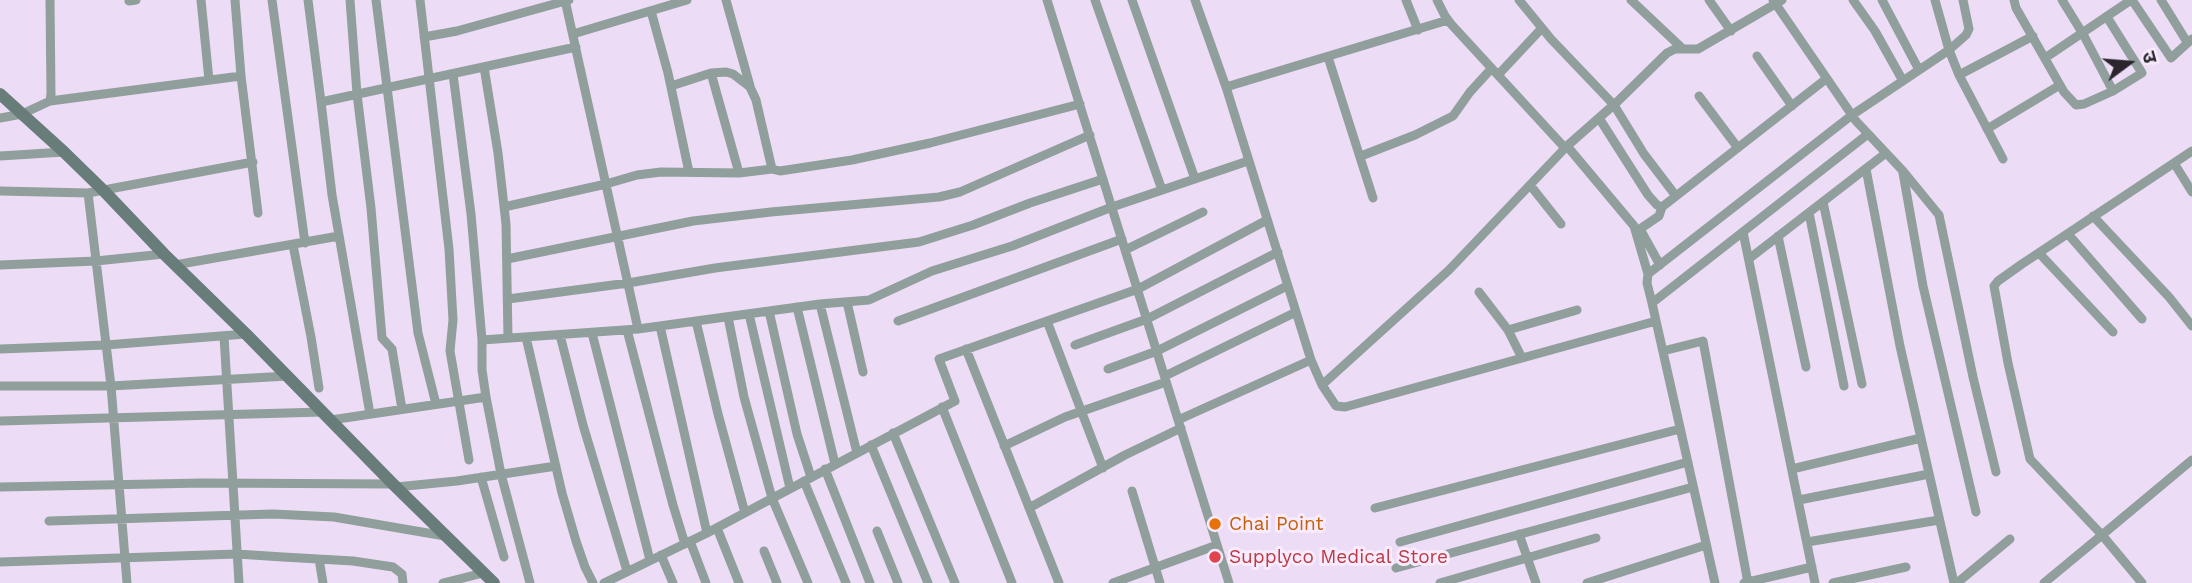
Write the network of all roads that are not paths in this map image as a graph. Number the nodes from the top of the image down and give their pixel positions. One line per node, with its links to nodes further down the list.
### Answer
1 (50, 0): 67 (street)
2 (201, 0): 56 (street)
3 (235, 0): 53 (street)
4 (272, 0): 123 (street)
5 (308, 0): 68 (street)
6 (350, 0): 65 (street)
7 (376, 0): 62 (street)
8 (420, 0): 39 (street)
9 (567, 0): 36 (street); 39 (street)
10 (687, 0): 30 (street)
11 (726, 0): 60 (street)
12 (1047, 0): 69 (street)
13 (1095, 0): 99 (street)
14 (1132, 0): 96 (street)
15 (1195, 0): 61 (street)
16 (1406, 0): 34 (street)
17 (1437, 0): 32 (street)
18 (1519, 0): 33 (street)
19 (1631, 0): 42 (street)
20 (1709, 0): 35 (street)
21 (1853, 0): 57 (street)
22 (1882, 0): 48 (street)
23 (1935, 0): 43 (street)
24 (1963, 0): 43 (street)
25 (2014, 0): 38 (street)
26 (2062, 0): 37 (street)
27 (2132, 0): 31 (street); 40 (street)
28 (2161, 0): 40 (street)
29 (1777, 1): 35 (street); 55 (street)
30 (651, 11): 36 (street); 59 (street)
31 (2107, 17): 37 (street); 63 (street)
32 (1448, 20): 34 (street); 49 (street)
33 (1542, 27): 49 (street); 70 (street)
34 (1418, 30): 45 (street)
35 (1731, 31): 42 (street)
36 (573, 34): 41 (street)
37 (2083, 34): 46 (street); 63 (street)
38 (2033, 36): 46 (street); 52 (street)
39 (424, 37): 54 (street)
40 (2190, 41)
41 (576, 47): 47 (street); 97 (street)
42 (1683, 49): 70 (street)
43 (1949, 50): 48 (street); 52 (street)
44 (1756, 56): 71 (street)
45 (1328, 57): 61 (street); 85 (street)
46 (2045, 58): 58 (street)
47 (484, 67): 50 (street); 107 (street)
48 (1919, 70): 57 (street)
49 (1494, 72): 79 (street); 85 (street)
50 (453, 74): 54 (street); 167 (street)
51 (711, 74): 59 (street); 60 (street); 94 (street)
52 (1959, 75): 76 (street)
53 (241, 76): 56 (street); 87 (street)
54 (428, 79): 62 (street); 189 (street)
55 (1826, 79): 71 (street); 73 (street)
56 (209, 80): 67 (street)
57 (1903, 81): 73 (street)
58 (2060, 85): 63 (street); 76 (street)
59 (671, 86): 93 (street)
60 (750, 87): 90 (street)
61 (1226, 87): 88 (street)
62 (387, 88): 65 (street); 190 (street)
63 (2113, 91)
64 (0, 94): 72 (street)
65 (357, 94): 68 (street); 192 (street)
66 (1699, 96): 80 (street)
67 (50, 101): 72 (street)
68 (321, 102): 119 (street)
69 (1080, 104): 78 (street); 90 (street)
70 (1614, 105): 75 (street); 104 (street)
71 (1792, 106): 80 (street)
72 (22, 114): 74 (street); 82 (street)
73 (1852, 115): 77 (street); 134 (street)
74 (0, 118)
75 (1599, 118): 79 (street); 109 (street)
76 (1987, 129): 86 (street)
77 (1868, 134): 83 (street); 117 (street)
78 (1090, 135): 95 (street); 121 (street)
79 (1566, 147): 98 (street); 116 (street)
80 (1738, 148): 104 (street)
81 (2192, 151): 89 (street)
82 (64, 152): 84 (street); 101 (street)
83 (1886, 153): 91 (street); 92 (street)
84 (0, 156)
85 (1361, 156): 105 (street)
86 (2003, 159)
87 (253, 162): 101 (street); 111 (street)
88 (1248, 162): 96 (street); 114 (street)
89 (2174, 163): 102 (street); 113 (street)
90 (772, 169): 94 (street)
91 (1866, 169): 106 (street); 202 (street)
92 (1903, 171): 214 (street); 230 (street)
93 (689, 172): 94 (street); 97 (street)
94 (739, 173)
95 (1103, 178): 108 (street); 136 (street)
96 (1195, 179): 99 (street)
97 (606, 184): 107 (street); 121 (street)
98 (1530, 185): 115 (street); 183 (street)
99 (1162, 190): 108 (street)
100 (0, 191): 103 (street)
101 (104, 191): 103 (street); 128 (street)
102 (2192, 192)
103 (88, 193): 131 (street)
104 (1676, 196): 109 (street)
105 (1373, 198)
106 (1823, 202): 112 (street); 182 (street)
107 (504, 207): 130 (street)
108 (1112, 207): 122 (street); 141 (street)
109 (1662, 207): 116 (street)
110 (1203, 212): 125 (street)
111 (258, 213)
112 (1808, 213): 120 (street); 186 (street)
113 (2093, 216): 118 (street); 157 (street)
114 (1267, 220): 126 (street); 138 (street)
115 (1562, 224)
116 (1638, 231): 134 (street); 135 (street)
117 (1743, 232): 129 (street); 142 (street)
118 (2068, 234): 127 (street); 151 (street)
119 (339, 236): 123 (street); 194 (street)
120 (1778, 236): 129 (street); 176 (street)
121 (618, 237): 130 (street); 136 (street)
122 (1122, 239): 125 (street); 153 (street)
123 (305, 243): 124 (street)
124 (293, 245): 133 (street); 187 (street)
125 (1125, 250): 138 (street)
126 (1278, 252): 137 (street); 150 (street)
127 (2039, 253): 161 (street); 239 (street)
128 (164, 254): 131 (street); 133 (street)
129 (1749, 258): 213 (street)
130 (507, 259): 140 (street)
131 (96, 261): 132 (street); 168 (street)
132 (0, 265)
133 (175, 265): 162 (street)
134 (1660, 265): 135 (street)
135 (1648, 274): 142 (street)
136 (628, 282): 140 (street); 158 (street)
137 (1287, 286): 147 (street); 172 (street)
138 (1138, 289): 150 (street); 154 (street)
139 (1479, 292): 159 (street)
140 (508, 299): 166 (street)
141 (847, 302): 143 (street); 178 (street)
142 (1652, 303): 155 (street)
143 (820, 304): 144 (street); 205 (street)
144 (797, 307): 146 (street); 209 (street)
145 (1577, 310): 159 (street)
146 (769, 311): 148 (street); 218 (street)
147 (1296, 312): 175 (street); 180 (street)
148 (749, 314): 149 (street); 224 (street)
149 (728, 317): 152 (street); 226 (street)
150 (1147, 319): 169 (street); 172 (street)
151 (2142, 319)
152 (696, 321): 156 (street); 231 (street)
153 (898, 321)
154 (1047, 321): 171 (street); 193 (street)
155 (1656, 321): 173 (street); 174 (street)
156 (660, 326): 158 (street); 236 (street)
157 (2192, 326)
158 (633, 330): 160 (street); 243 (street)
159 (1508, 330): 174 (street)
160 (592, 332): 163 (street); 255 (street)
161 (2113, 332)
162 (246, 334): 164 (street); 179 (street)
163 (560, 335): 165 (street); 261 (street)
164 (224, 337): 168 (street); 181 (street)
165 (526, 337): 166 (street); 210 (street)
166 (508, 338): 167 (street)
167 (482, 340): 188 (street)
168 (106, 345): 170 (street); 185 (street)
169 (1075, 345)
170 (0, 349)
171 (966, 349): 191 (street); 204 (street)
172 (1157, 351): 177 (street); 180 (street)
173 (1663, 351): 200 (street); 291 (street)
174 (1522, 358): 183 (street)
175 (1311, 360): 183 (street); 199 (street)
176 (1807, 367)
177 (1108, 369)
178 (863, 372)
179 (288, 376): 181 (street); 196 (street)
180 (1166, 379): 193 (street); 199 (street)
181 (227, 380): 185 (street); 195 (street)
182 (1862, 384)
183 (1322, 385)
184 (0, 386): 185 (street)
185 (111, 386): 197 (street)
186 (1844, 386)
187 (319, 388)
188 (486, 397): 189 (street); 215 (street)
189 (458, 401): 190 (street); 206 (street)
190 (436, 404): 192 (street)
191 (942, 407): 201 (street); 282 (street)
192 (402, 409): 194 (street)
193 (1082, 411): 204 (street); 211 (street)
194 (370, 414): 196 (street)
195 (230, 415): 196 (street); 197 (street); 219 (street)
196 (326, 416): 221 (street)
197 (114, 417): 198 (street); 220 (street)
198 (0, 421)
199 (1180, 424): 211 (street); 246 (street)
200 (1680, 429): 208 (street); 229 (street)
201 (893, 433): 203 (street); 281 (street)
202 (1921, 438): 213 (street); 216 (street)
203 (871, 445): 205 (street); 280 (street)
204 (1004, 446): 228 (street)
205 (857, 453): 209 (street)
206 (469, 460)
207 (2192, 460): 239 (street)
208 (1688, 462): 223 (street); 244 (street)
209 (835, 464): 212 (street)
210 (556, 466): 215 (street); 270 (street)
211 (1103, 468): 228 (street)
212 (825, 469): 218 (street); 278 (street)
213 (1793, 469): 227 (street)
214 (1996, 472)
215 (501, 474): 217 (street); 269 (street)
216 (1929, 474): 227 (street); 234 (street)
217 (481, 477): 221 (street); 251 (street)
218 (807, 479): 224 (street); 277 (street)
219 (233, 483): 220 (street); 221 (street); 232 (street)
220 (119, 485): 222 (street); 233 (street)
221 (394, 485): 240 (street)
222 (0, 486)
223 (1693, 487): 238 (street); 247 (street)
224 (790, 488): 226 (street)
225 (1132, 491): 258 (street)
226 (772, 498): 231 (street); 276 (street)
227 (1799, 500): 245 (street)
228 (1029, 508): 283 (street)
229 (1375, 508)
230 (1976, 512)
231 (745, 513): 236 (street)
232 (236, 516): 233 (street); 240 (street); 249 (street)
233 (121, 520): 235 (street); 252 (street)
234 (1940, 520): 245 (street); 294 (street)
235 (49, 522)
236 (712, 530): 243 (street); 274 (street)
237 (877, 531): 279 (street)
238 (1519, 534): 253 (street); 259 (street)
239 (2102, 535): 295 (street); 296 (street)
240 (446, 537): 262 (street)
241 (1596, 538): 253 (street)
242 (2010, 539): 294 (street)
243 (687, 542): 250 (street); 273 (street)
244 (1400, 542)
245 (1807, 542): 257 (street)
246 (1217, 545): 258 (street); 286 (street)
247 (1706, 545): 289 (street); 290 (street)
248 (764, 551): 275 (street)
249 (237, 554): 252 (street); 254 (street); 264 (street)
250 (661, 555): 255 (street); 272 (street)
251 (504, 557)
252 (125, 558): 256 (street); 263 (street)
253 (1527, 558): 287 (street); 288 (street)
254 (318, 559): 265 (street); 266 (street)
255 (650, 560): 261 (street)
256 (0, 562)
257 (1812, 567): 291 (street); 292 (street)
258 (1154, 568): 284 (street); 285 (street)
259 (1396, 568)
260 (1906, 568): 293 (street)
261 (627, 571): 271 (street)
262 (483, 573): 267 (street); 268 (street)
263 (127, 583)
264 (239, 583)
265 (323, 583)
266 (403, 583)
267 (443, 583)
268 (494, 583)
269 (530, 583)
270 (593, 583)
271 (604, 583)
272 (673, 583)
273 (706, 583)
274 (739, 583)
275 (777, 583)
276 (808, 583)
277 (846, 583)
278 (870, 583)
279 (898, 583)
280 (928, 583)
281 (955, 583)
282 (1012, 583)
283 (1059, 583)
284 (1113, 583)
285 (1160, 583)
286 (1229, 583)
287 (1440, 583)
288 (1536, 583)
289 (1587, 583)
290 (1715, 583)
291 (1746, 583)
292 (1815, 583)
293 (1833, 583)
294 (1955, 583)
295 (2044, 583)
296 (2142, 583)

